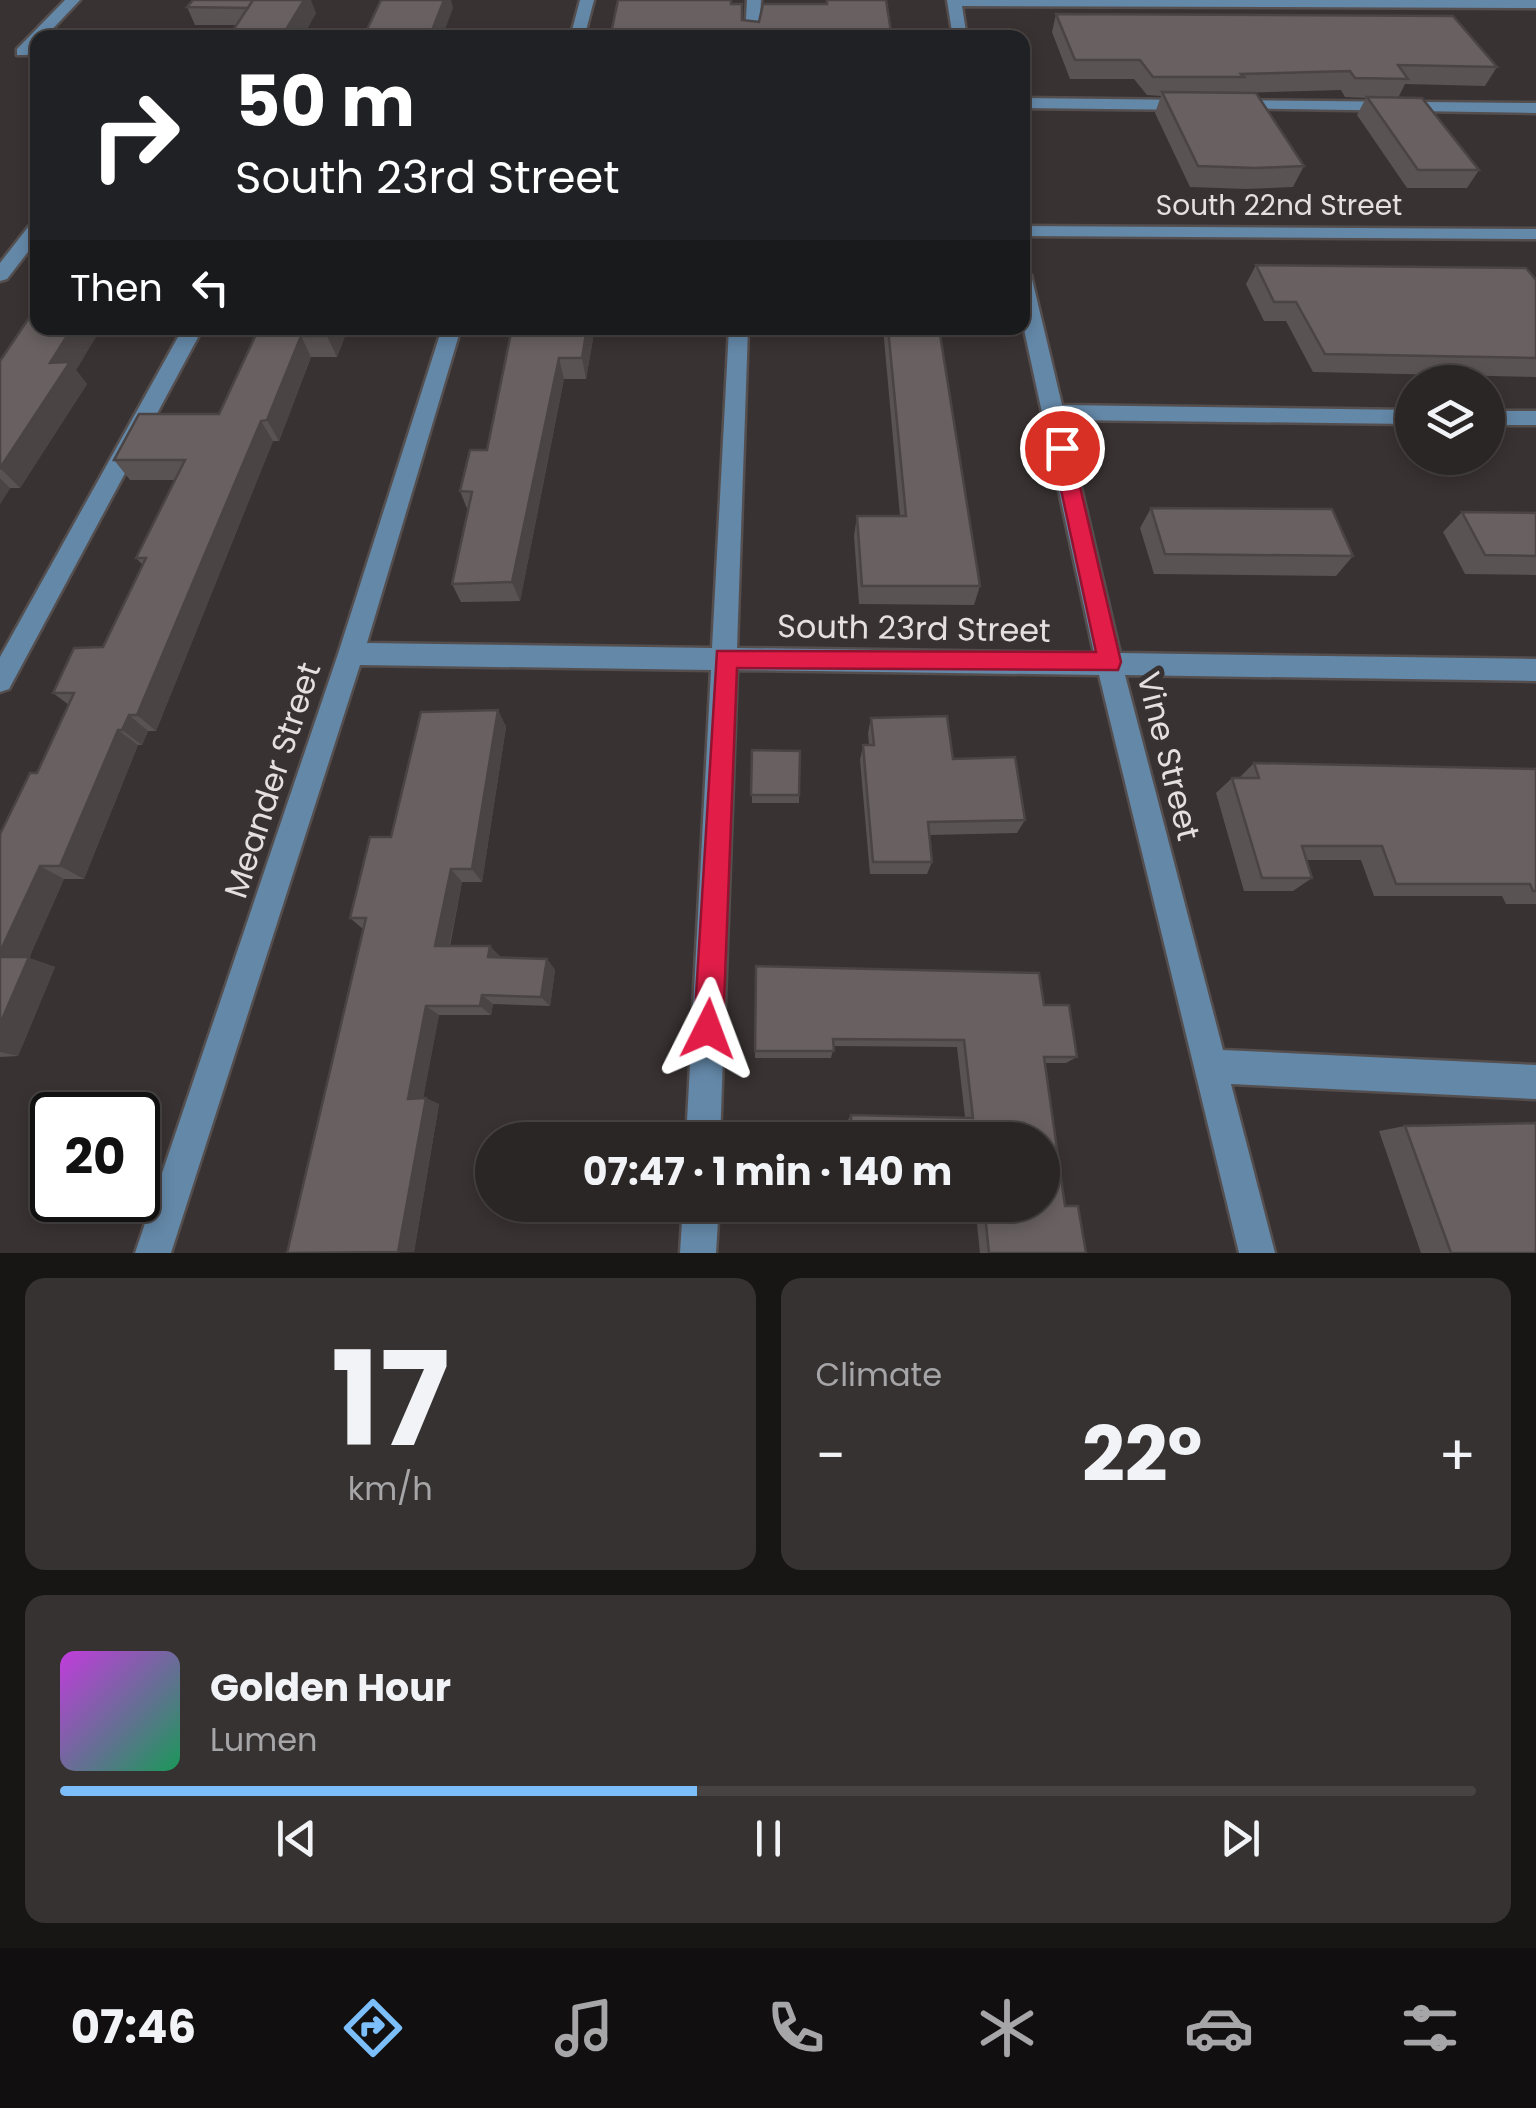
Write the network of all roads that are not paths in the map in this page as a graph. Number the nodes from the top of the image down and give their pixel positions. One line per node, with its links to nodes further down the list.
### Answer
1 (73, 0): 6 (street)
2 (588, 0): 7 (street)
3 (754, 0): 8 (street)
4 (954, 1): 5 (street); 9 (street)
5 (1536, 4)
6 (48, 30)
7 (579, 30)
8 (752, 30)
9 (959, 30)
10 (0, 52): 11 (street)
11 (30, 52)
12 (1030, 103): 13 (street)
13 (1200, 105)
14 (1220, 105): 15 (street)
15 (1536, 108)
16 (1030, 231): 17 (street, South 22nd Street)
17 (1536, 234)
18 (30, 236): 19 (street)
19 (0, 275)
20 (1030, 309): 24 (street, Vine Street)
21 (189, 335): 32 (street)
22 (449, 335): 28 (street, Meander Street)
23 (739, 335): 29 (street)
24 (1054, 412): 25 (street); 30 (street, Vine Street)
25 (1395, 417)
26 (1505, 418): 27 (street)
27 (1536, 418)
28 (351, 654): 29 (street, South 23rd Street); 37 (street, Meander Street)
29 (725, 658): 30 (street, South 23rd Street); 35 (street)
30 (1110, 662): 31 (street, South 23rd Street); 33 (street, Vine Street)
31 (1536, 670)
32 (0, 681)
33 (1210, 1066): 34 (street); 39 (street, Vine Street)
34 (1536, 1082)
35 (705, 1122)
36 (699, 1222): 38 (street)
37 (152, 1253)
38 (698, 1253)
39 (1257, 1253)

